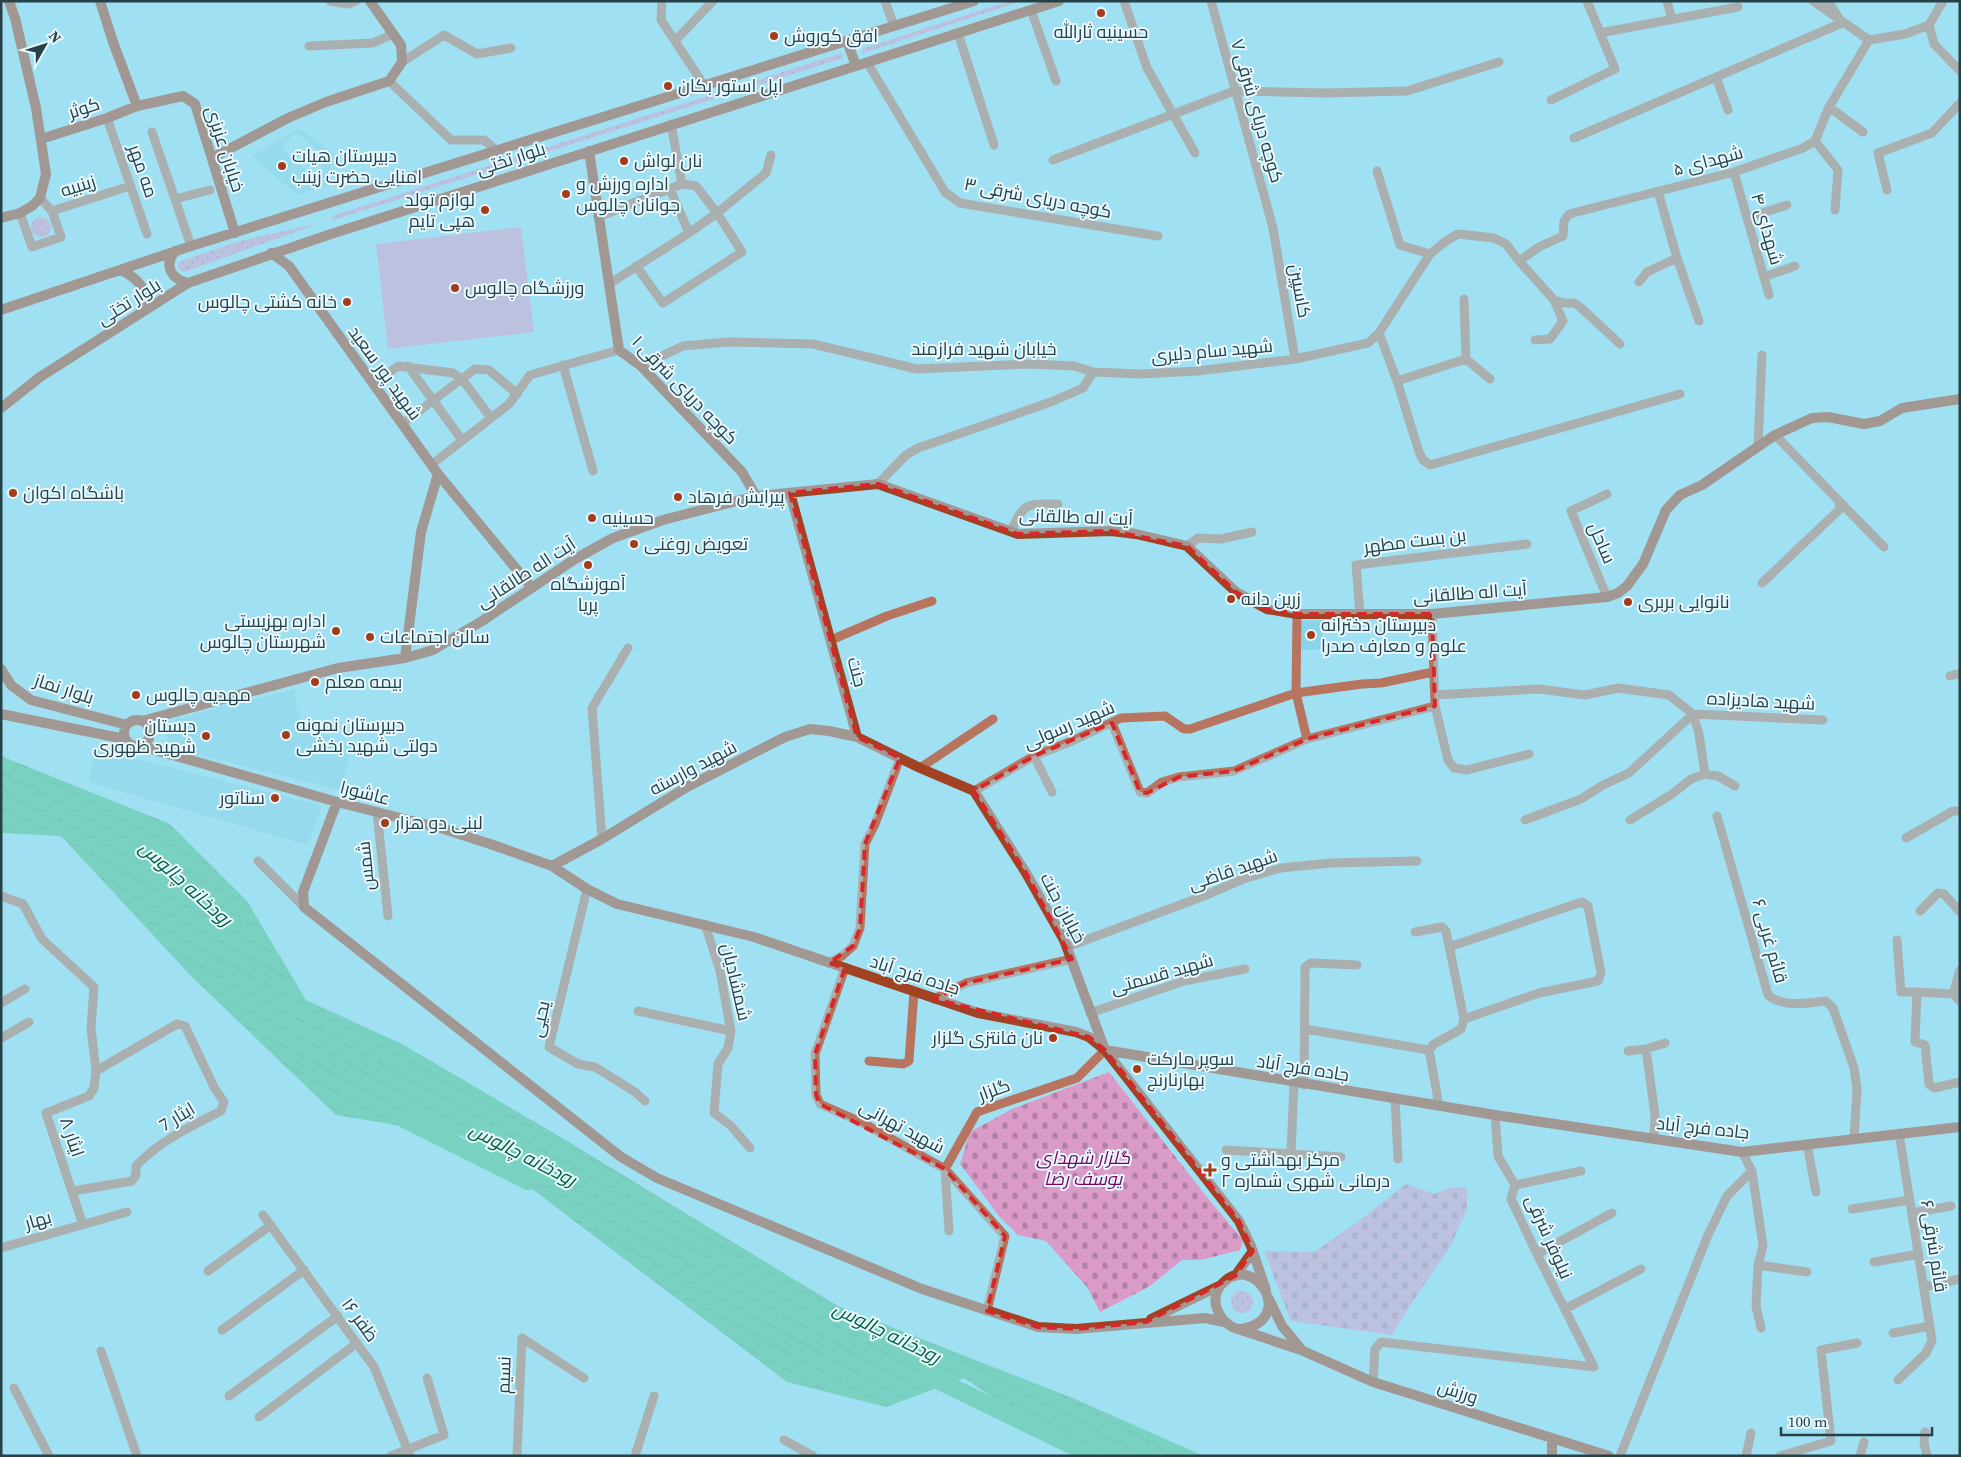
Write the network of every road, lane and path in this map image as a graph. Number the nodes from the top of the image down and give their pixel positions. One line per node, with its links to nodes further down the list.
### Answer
1 (9, 1): 53 (street)
2 (100, 1): 44 (street)
3 (330, 1): 4 (street)
4 (356, 1)
5 (370, 1): 25 (street)
6 (662, 1): 28 (street)
7 (713, 1): 28 (street)
8 (886, 1): 23 (street)
9 (974, 1): 23 (street, بلوار تختی)
10 (1059, 1): 19 (street, بلوار تختی)
11 (1124, 1): 47 (street)
12 (1211, 1): 41 (street, کوچه دریای شرقی ۷)
13 (1587, 1): 26 (street)
14 (1667, 1): 20 (street)
15 (1813, 1): 21 (street)
16 (1828, 1): 21 (street)
17 (1943, 1): 22 (street)
18 (1738, 7): 20 (street)
19 (1031, 10): 24 (street, بلوار تختی); 39 (street)
20 (1672, 20): 26 (street)
21 (1842, 23): 27 (street); 37 (street)
22 (1929, 25): 27 (street); 36 (street)
23 (894, 26): 29 (street, بلوار تختی)
24 (958, 33): 33 (street, بلوار تختی); 55 (street)
25 (393, 34): 30 (street); 32 (street)
26 (1600, 34): 42 (street)
27 (1869, 40): 45 (street)
28 (676, 41): 40 (street)
29 (847, 41): 35 (street); 40 (street, بلوار تختی)
30 (309, 46)
31 (511, 48): 32 (street)
32 (402, 62): 38 (street)
33 (866, 62): 35 (street, بلوار تختی); 84 (street, کوچه دریای شرقی ۳)
34 (1499, 62): 41 (street)
35 (856, 66): 49 (street, بلوار تختی)
36 (1960, 71)
37 (1716, 77): 46 (street); 52 (street)
38 (389, 81): 56 (street); 60 (street)
39 (1056, 81)
40 (704, 85): 56 (street, بلوار تختی)
41 (1234, 91): 47 (street); 80 (street, کوچه دریای شرقی ۷)
42 (1551, 100)
43 (1960, 103): 68 (street)
44 (137, 106): 48 (street, کوثر); 60 (street, خیابان عزیزی)
45 (1829, 107): 51 (street); 54 (street)
46 (1728, 110)
47 (1173, 114): 58 (street); 61 (street)
48 (107, 118): 53 (street, کوثر); 65 (street, مه مهر)
49 (671, 124): 57 (street, بلوار تختی); 64 (street)
50 (152, 132): 71 (street)
51 (1864, 132)
52 (1574, 138)
53 (41, 139): 70 (street)
54 (1815, 141): 63 (street, شهدای ۵); 73 (street)
55 (994, 146)
56 (496, 151): 81 (street, بلوار تختی)
57 (589, 151): 77 (street, کوچه دریای شرقی ۱); 85 (street, بلوار تختی)
58 (1195, 153)
59 (771, 155): 76 (street)
60 (212, 158): 81 (street, خیابان عزیزی)
61 (1053, 160)
62 (1377, 171): 89 (street)
63 (1734, 172): 69 (street, شهدای ۵); 79 (street, شهدای ۴)
64 (682, 184): 66 (street); 76 (street)
65 (130, 186): 74 (street, زینبیه); 83 (street, مه مهر)
66 (670, 189): 77 (street); 82 (street)
67 (210, 190): 71 (street)
68 (1887, 190)
69 (1658, 191): 90 (street); 91 (street, شهدای ۵)
70 (40, 198): 74 (street, زینبیه); 75 (street)
71 (175, 199): 86 (street)
72 (1787, 205): 79 (street)
73 (1835, 210)
74 (52, 211): 75 (street)
75 (20, 213): 78 (street)
76 (716, 213): 82 (street); 93 (street)
77 (598, 217): 99 (street, کوچه دریای شرقی ۱)
78 (1, 218)
79 (1747, 218): 96 (street, شهدای ۴)
80 (1272, 228): 112 (street, کاسپين)
81 (235, 232): 86 (street, بلوار تختی)
82 (689, 233): 93 (street)
83 (147, 234)
84 (1158, 236)
85 (295, 245): 88 (street, بلوار تختی); 92 (street)
86 (191, 246): 87 (street, بلوار تختی)
87 (175, 252): 95 (street, بلوار تختی); 98 (street)
88 (271, 253): 92 (street, شهید پور سعید); 98 (street, بلوار تختی)
89 (1430, 254): 91 (street, شهید سام دلیری); 106 (street, شهید سام دلیری)
90 (1677, 258): 97 (street); 105 (street)
91 (1518, 261): 102 (street, شهید سام دلیری)
92 (289, 266): 120 (street, شهید پور سعید)
93 (636, 266): 99 (street)
94 (1795, 266): 96 (street)
95 (121, 270): 103 (street, بلوار تختی); 104 (street)
96 (1764, 277): 100 (street, شهدای ۴)
97 (1639, 282)
98 (188, 284): 104 (street, بلوار تختی)
99 (609, 284): 109 (street, کوچه دریای شرقی ۱)
100 (1769, 294)
101 (1464, 299): 111 (street)
102 (1554, 300): 107 (street); 108 (street)
103 (1, 310)
104 (136, 317): 125 (street, بلوار تختی)
105 (1699, 321)
106 (1379, 333): 112 (street, شهید سام دلیری); 119 (street)
107 (1535, 340)
108 (1620, 344)
109 (619, 350): 113 (street); 115 (street, کوچه دریای شرقی ۱)
110 (1762, 355): 130 (street)
111 (1466, 358): 118 (street); 119 (street)
112 (1295, 359): 116 (street, شهید سام دلیری)
113 (563, 365): 121 (street); 132 (street)
114 (408, 366): 117 (street); 120 (street); 124 (street)
115 (641, 366): 116 (street, خیابان شهید فرازمند); 137 (street, کوچه دریای شرقی ۱)
116 (1093, 372): 134 (street)
117 (462, 379): 121 (street); 124 (street); 126 (street)
118 (1490, 379)
119 (1396, 381): 122 (street)
120 (374, 384): 127 (street, شهید پور سعید)
121 (516, 394): 126 (street)
122 (1680, 394)
123 (1960, 399): 128 (street, آیت اله طالقانی)
124 (433, 401): 127 (street); 129 (street)
125 (1, 408)
126 (491, 418): 129 (street)
127 (402, 424): 131 (street, شهید پور سعید)
128 (1775, 435): 130 (street, آیت اله طالقانی); 138 (street)
129 (462, 440): 131 (street)
130 (1758, 445): 147 (street, آیت اله طالقانی)
131 (431, 465): 133 (street, شهید پور سعید)
132 (593, 471)
133 (438, 474): 146 (street, شهید پور سعید); 154 (street)
134 (878, 484): 135 (street, آیت اله طالقانی); 140 (street, آیت اله طالقانی)
135 (790, 493): 137 (street, آیت اله طالقانی); 152 (street, جنت)
136 (1607, 494): 147 (street, ساحل)
137 (756, 496): 146 (street, آیت اله طالقانی)
138 (1839, 501): 144 (street); 145 (street)
139 (1058, 504): 140 (street)
140 (1011, 531): 143 (street, آیت اله طالقانی)
141 (1252, 532): 143 (street)
142 (1527, 544): 150 (street, بن بست مطهر)
143 (1187, 546): 149 (street, آیت اله طالقانی)
144 (1884, 547)
145 (1762, 583)
146 (532, 588): 154 (street, آیت اله طالقانی)
147 (1607, 597): 151 (street, آیت اله طالقانی)
148 (932, 601): 152 (street)
149 (1297, 614): 150 (street, آیت اله طالقانی); 159 (street)
150 (1360, 614): 151 (street, آیت اله طالقانی)
151 (1432, 614): 156 (street)
152 (831, 640): 171 (street, جنت)
153 (628, 648): 191 (street)
154 (405, 658): 163 (street, آیت اله طالقانی)
155 (1, 670): 169 (street, بلوار نماز)
156 (1433, 672): 159 (street, شهید رسولی); 160 (street)
157 (1960, 673): 158 (street)
158 (1950, 676)
159 (1296, 693): 168 (street, شهید رسولی); 173 (street)
160 (1435, 695): 161 (street); 164 (street, شهید هادیزاده)
161 (1435, 706): 173 (street); 176 (street)
162 (1, 714): 172 (street, بلوار نماز)
163 (168, 714): 167 (street, آیت اله طالقانی); 170 (street)
164 (1694, 714): 166 (street, شهید هادیزاده); 180 (street); 188 (street)
165 (992, 719): 179 (street)
166 (1823, 720)
167 (142, 721): 169 (street); 170 (street)
168 (1112, 723): 173 (street); 177 (street, شهید رسولی)
169 (127, 725): 172 (street)
170 (151, 733): 174 (street); 175 (street)
171 (858, 737): 178 (street); 191 (street, شهید وارسته)
172 (125, 739): 174 (street)
173 (1307, 739)
174 (141, 746): 175 (street, عاشورا)
175 (168, 754): 184 (street, عاشورا)
176 (1529, 754)
177 (1034, 756): 182 (street, شهید رسولی); 183 (street)
178 (900, 758): 179 (street); 207 (street)
179 (920, 768): 182 (street)
180 (1705, 774): 181 (street); 189 (street)
181 (1735, 786)
182 (974, 791): 204 (street, خیابان جنت)
183 (1052, 792)
184 (337, 802): 186 (street, عاشورا); 197 (street)
185 (1960, 811): 190 (street)
186 (377, 812): 194 (street, عاشورا); 200 (street, شمس)
187 (1717, 816): 240 (street, قائم غربی ۶)
188 (1525, 820)
189 (1630, 820)
190 (1906, 838)
191 (602, 839): 194 (street, شهید وارسته)
192 (258, 861): 197 (street)
193 (1418, 861): 204 (street, شهید قاضی)
194 (552, 866): 195 (street, جاده فرج آباد)
195 (587, 889): 201 (street, جاده فرج آباد); 235 (street, یحیی)
196 (1, 896): 231 (street)
197 (304, 908): 281 (street)
198 (1920, 911): 199 (street)
199 (1960, 912)
200 (388, 916)
201 (705, 924): 207 (street, جاده فرج آباد); 223 (street, شمشادیان)
202 (1415, 932): 205 (street)
203 (1897, 940): 214 (street)
204 (1067, 947): 206 (street, خیابان جنت)
205 (1449, 947): 220 (street); 220 (street)
206 (1072, 959): 216 (street); 219 (street, خیابان جنت)
207 (829, 963): 209 (street, جاده فرج آباد)
208 (1357, 965): 222 (street)
209 (845, 968): 213 (street, جاده فرج آباد); 249 (street, شهید تهرانی)
210 (1245, 969): 219 (street, شهید قسمتی)
211 (1960, 970): 215 (street)
212 (25, 989): 217 (street)
213 (914, 992): 216 (street, جاده فرج آباد); 230 (street)
214 (1917, 992): 215 (street); 232 (street)
215 (1957, 998)
216 (934, 999): 227 (street, جاده فرج آباد)
217 (1, 1003)
218 (638, 1011): 223 (street)
219 (1090, 1014): 227 (street, خیابان جنت)
220 (1464, 1019): 228 (street)
221 (29, 1022): 224 (street)
222 (1305, 1029): 228 (street); 233 (street)
223 (731, 1031): 243 (street, شمشادیان)
224 (1, 1038)
225 (1665, 1043): 226 (street)
226 (1646, 1049): 229 (street); 241 (street)
227 (1105, 1050): 233 (street, جاده فرج آباد); 249 (street, گلزار); 266 (street)
228 (1429, 1050): 236 (street)
229 (1628, 1051)
230 (869, 1061)
231 (96, 1071): 253 (street, ایثار ۸); 253 (street, ایثار 7)
232 (1960, 1082)
233 (1299, 1084): 234 (street, جاده فرج آباد); 246 (street)
234 (1395, 1098): 236 (street, جاده فرج آباد); 248 (street)
235 (645, 1101)
236 (1438, 1105): 237 (street, جاده فرج آباد)
237 (1495, 1115): 241 (street, جاده فرج آباد); 252 (street, نیلوفر شرقی)
238 (1960, 1127): 239 (street, جاده فرج آباد)
239 (1899, 1133): 240 (street, جاده فرج آباد); 255 (street, قائم شرقی ۶)
240 (1854, 1138): 242 (street, جاده فرج آباد)
241 (1654, 1140): 245 (street, جاده فرج آباد)
242 (1807, 1144): 245 (street, جاده فرج آباد); 254 (street)
243 (750, 1148)
244 (1226, 1150): 246 (street)
245 (1742, 1152): 251 (street)
246 (1291, 1153): 247 (street)
247 (1341, 1157)
248 (1398, 1159)
249 (946, 1169): 264 (street); 281 (street, شهید تهرانی)
250 (1582, 1171): 252 (street)
251 (1752, 1171): 270 (street); 316 (street)
252 (1515, 1185): 267 (street, نیلوفر شرقی)
253 (73, 1190): 262 (street, ایثار ۸)
254 (1816, 1192)
255 (1910, 1200): 257 (street); 259 (street, قائم شرقی ۶)
256 (1951, 1206): 259 (street)
257 (1852, 1210)
258 (127, 1212): 262 (street, بهار)
259 (1912, 1213): 268 (street, قائم شرقی ۶)
260 (1612, 1214): 267 (street)
261 (263, 1215): 263 (street, ظفر ۱۶)
262 (83, 1225): 265 (street, بهار)
263 (271, 1225): 272 (street, ظفر ۱۶); 273 (street)
264 (950, 1231)
265 (1, 1248)
266 (1253, 1251): 275 (street); 279 (street)
267 (1537, 1254): 280 (street, نیلوفر شرقی)
268 (1919, 1254): 269 (street); 278 (street, قائم شرقی ۶)
269 (1874, 1262)
270 (1758, 1265): 274 (street); 287 (street)
271 (1641, 1269): 280 (street)
272 (304, 1270): 282 (street, ظفر ۱۶); 288 (street)
273 (208, 1271)
274 (1807, 1272)
275 (1235, 1276): 277 (street); 279 (street)
276 (1960, 1279): 278 (street)
277 (1222, 1284): 283 (street); 284 (street)
278 (1924, 1287): 285 (street, قائم شرقی ۶)
279 (1267, 1294): 286 (street); 292 (street)
280 (1565, 1309): 297 (street, نیلوفر شرقی)
281 (987, 1311): 283 (street)
282 (338, 1316): 290 (street, ظفر ۱۶); 299 (street)
283 (1146, 1322): 284 (street)
284 (1224, 1322): 286 (street)
285 (1930, 1326): 289 (street); 296 (street, قائم شرقی ۶)
286 (1241, 1328): 292 (street, ورزش)
287 (1761, 1328)
288 (222, 1330)
289 (1893, 1333)
290 (357, 1343): 301 (street); 307 (street, ظفر ۱۶)
291 (1856, 1343): 318 (street)
292 (1301, 1350): 297 (street, ورزش)
293 (101, 1351): 309 (street)
294 (427, 1378): 307 (street)
295 (584, 1378): 311 (street, نسیم)
296 (1898, 1380)
297 (1373, 1382): 304 (street, ورزش)
298 (14, 1388): 308 (street)
299 (229, 1396)
300 (654, 1396): 312 (street)
301 (259, 1417)
302 (1925, 1432): 320 (street)
303 (1751, 1433): 317 (street)
304 (1552, 1439): 314 (street); 315 (street, ورزش)
305 (784, 1440): 313 (street)
306 (1864, 1442): 319 (street)
307 (409, 1453): 310 (street)
308 (49, 1456)
309 (137, 1456)
310 (391, 1456)
311 (517, 1456)
312 (635, 1456)
313 (813, 1456)
314 (1552, 1456)
315 (1609, 1456)
316 (1620, 1456)
317 (1746, 1456)
318 (1780, 1456)
319 (1860, 1456)
320 (1927, 1456)

